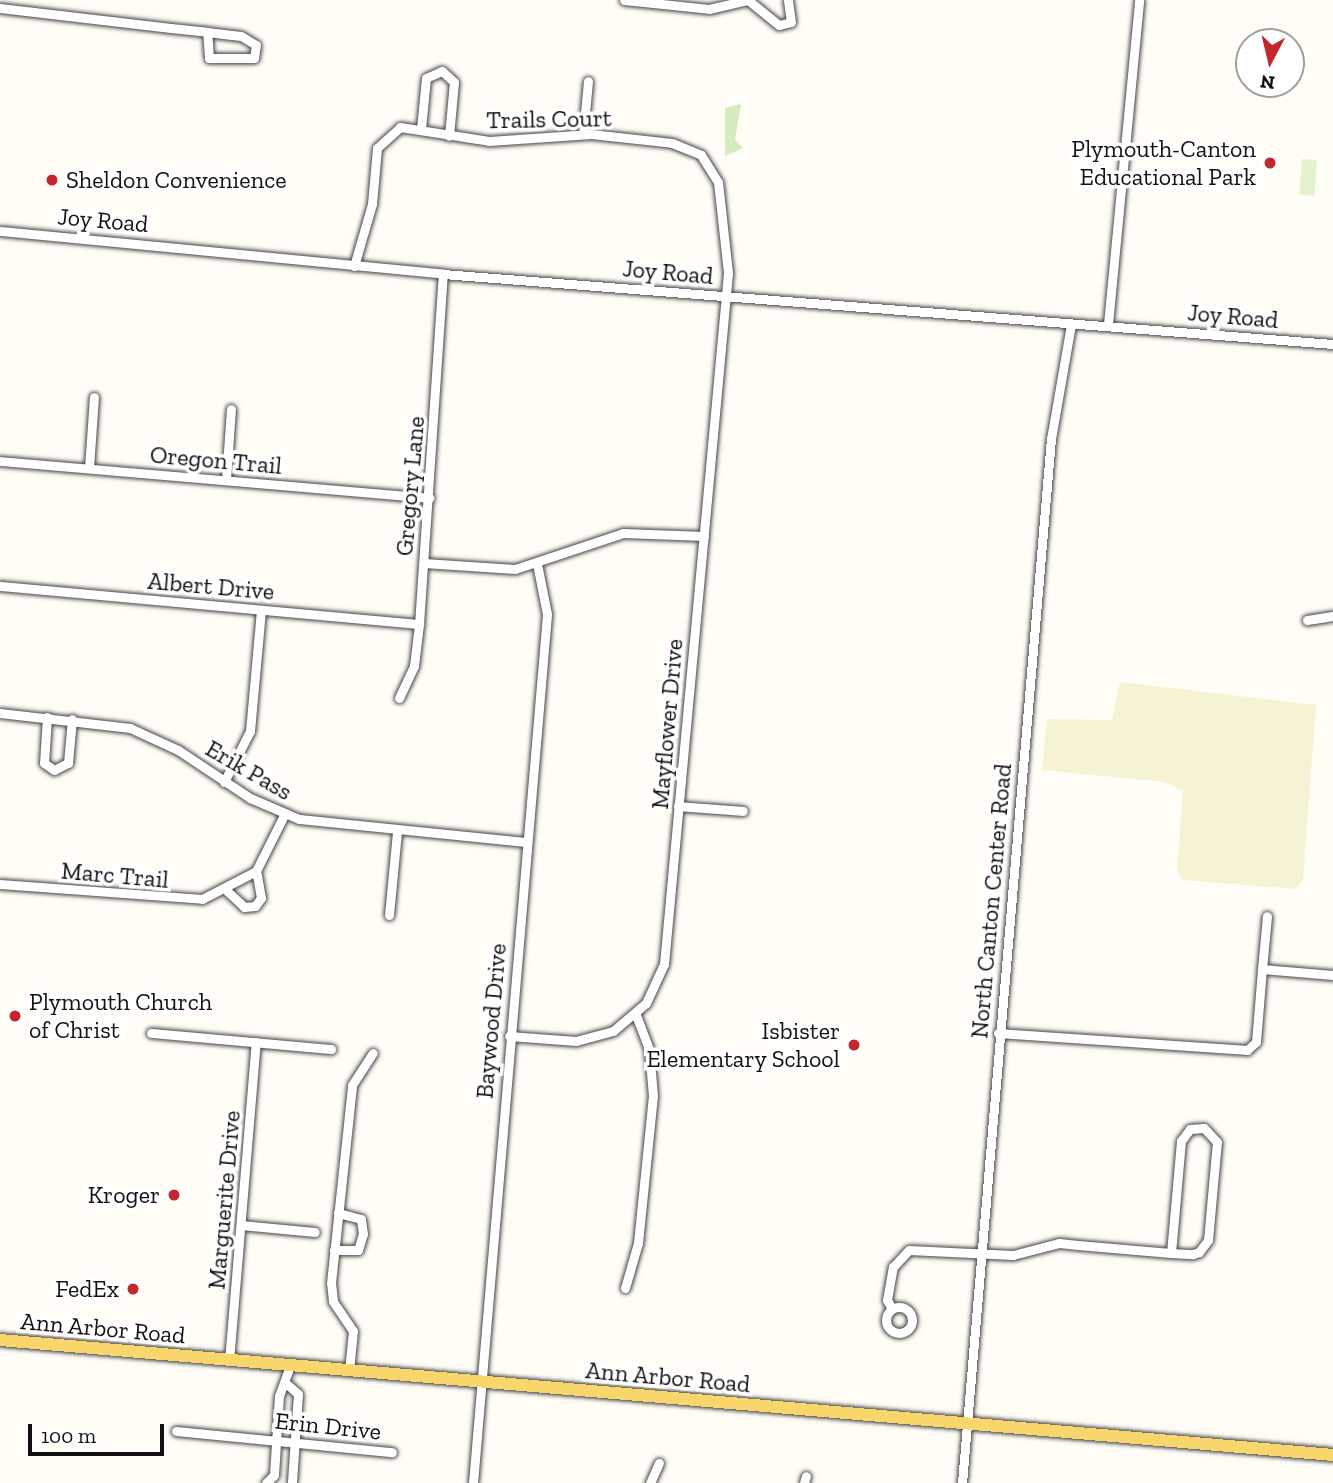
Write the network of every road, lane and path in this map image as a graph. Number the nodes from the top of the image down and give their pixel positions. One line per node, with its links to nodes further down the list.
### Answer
1 (624, 0): 5 (street)
2 (747, 0): 3 (street); 5 (street)
3 (788, 0)
4 (1139, 0): 17 (street)
5 (665, 2)
6 (0, 8): 7 (street)
7 (207, 32): 7 (street)
8 (588, 81): 10 (street)
9 (421, 129): 11 (street, Trails Court); 11 (street); 13 (street, Trails Court)
10 (583, 134): 11 (street, Trails Court); 15 (street, Trails Court)
11 (449, 136)
12 (0, 231): 13 (street, Joy Road)
13 (354, 266): 14 (street, Joy Road)
14 (443, 274): 15 (street, Joy Road); 24 (street, Gregory Lane)
15 (725, 296): 16 (street, Joy Road); 25 (street, Mayflower Drive)
16 (1070, 324): 17 (street, Joy Road); 52 (street, North Canton Center Road)
17 (1108, 324): 18 (street, Joy Road)
18 (1333, 344)
19 (94, 397): 22 (street)
20 (231, 409): 23 (street)
21 (0, 461): 22 (street, Oregon Trail)
22 (89, 468): 23 (street, Oregon Trail)
23 (226, 480): 24 (street, Oregon Trail)
24 (429, 498): 26 (street, Gregory Lane)
25 (704, 536): 27 (street); 38 (street, Mayflower Drive)
26 (424, 563): 27 (street); 32 (street, Gregory Lane)
27 (537, 564): 42 (street, Baywood Drive)
28 (0, 586): 29 (street, Albert Drive)
29 (261, 610): 32 (street, Albert Drive); 37 (street)
30 (1333, 616): 31 (street)
31 (1307, 620)
32 (419, 624): 33 (street, Gregory Lane)
33 (399, 698)
34 (0, 713): 35 (street, Erik Pass)
35 (47, 717): 36 (street, Erik Pass); 36 (street)
36 (72, 719): 37 (street, Erik Pass)
37 (224, 782): 40 (street, Erik Pass)
38 (678, 806): 39 (street); 50 (street, Mayflower Drive)
39 (743, 811)
40 (284, 815): 41 (street, Erik Pass); 43 (street, Marc Trail)
41 (397, 831): 42 (street, Erik Pass); 46 (street)
42 (526, 842): 53 (street, Baywood Drive)
43 (256, 871): 45 (street, Marc Trail); 45 (street, Marc Trail)
44 (0, 884): 45 (street, Marc Trail)
45 (226, 891)
46 (389, 915)
47 (1266, 916): 48 (street)
48 (1262, 969): 49 (street); 52 (street)
49 (1333, 975)
50 (636, 1015): 53 (street); 63 (street)
51 (151, 1032): 54 (street)
52 (998, 1033): 62 (street, North Canton Center Road)
53 (509, 1036): 69 (street, Baywood Drive)
54 (256, 1042): 55 (street); 58 (street, Marguerite Drive)
55 (331, 1049)
56 (373, 1053): 57 (street)
57 (338, 1213): 60 (street); 60 (street)
58 (241, 1225): 59 (street); 66 (street, Marguerite Drive)
59 (315, 1231)
60 (334, 1250): 68 (street)
61 (1171, 1253): 61 (street); 62 (street)
62 (978, 1255): 64 (street); 71 (street, North Canton Center Road)
63 (625, 1288)
64 (892, 1309)
65 (0, 1340): 66 (main road, Ann Arbor Road)
66 (229, 1361): 67 (main road, Ann Arbor Road)
67 (290, 1366): 68 (main road, Ann Arbor Road); 70 (street)
68 (349, 1371): 69 (main road, Ann Arbor Road)
69 (481, 1382): 71 (main road, Ann Arbor Road); 81 (street, Baywood Drive)
70 (288, 1385): 73 (street); 74 (street)
71 (967, 1424): 76 (main road, Ann Arbor Road); 83 (street, North Canton Center Road)
72 (176, 1431): 73 (street, Erin Drive)
73 (277, 1441): 74 (street, Erin Drive); 78 (street)
74 (294, 1443): 75 (street, Erin Drive); 79 (street)
75 (392, 1452)
76 (1333, 1455)
77 (659, 1463): 82 (street)
78 (274, 1475): 79 (street); 80 (street)
79 (292, 1480)
80 (266, 1483)
81 (473, 1483)
82 (650, 1483)
83 (962, 1483)

